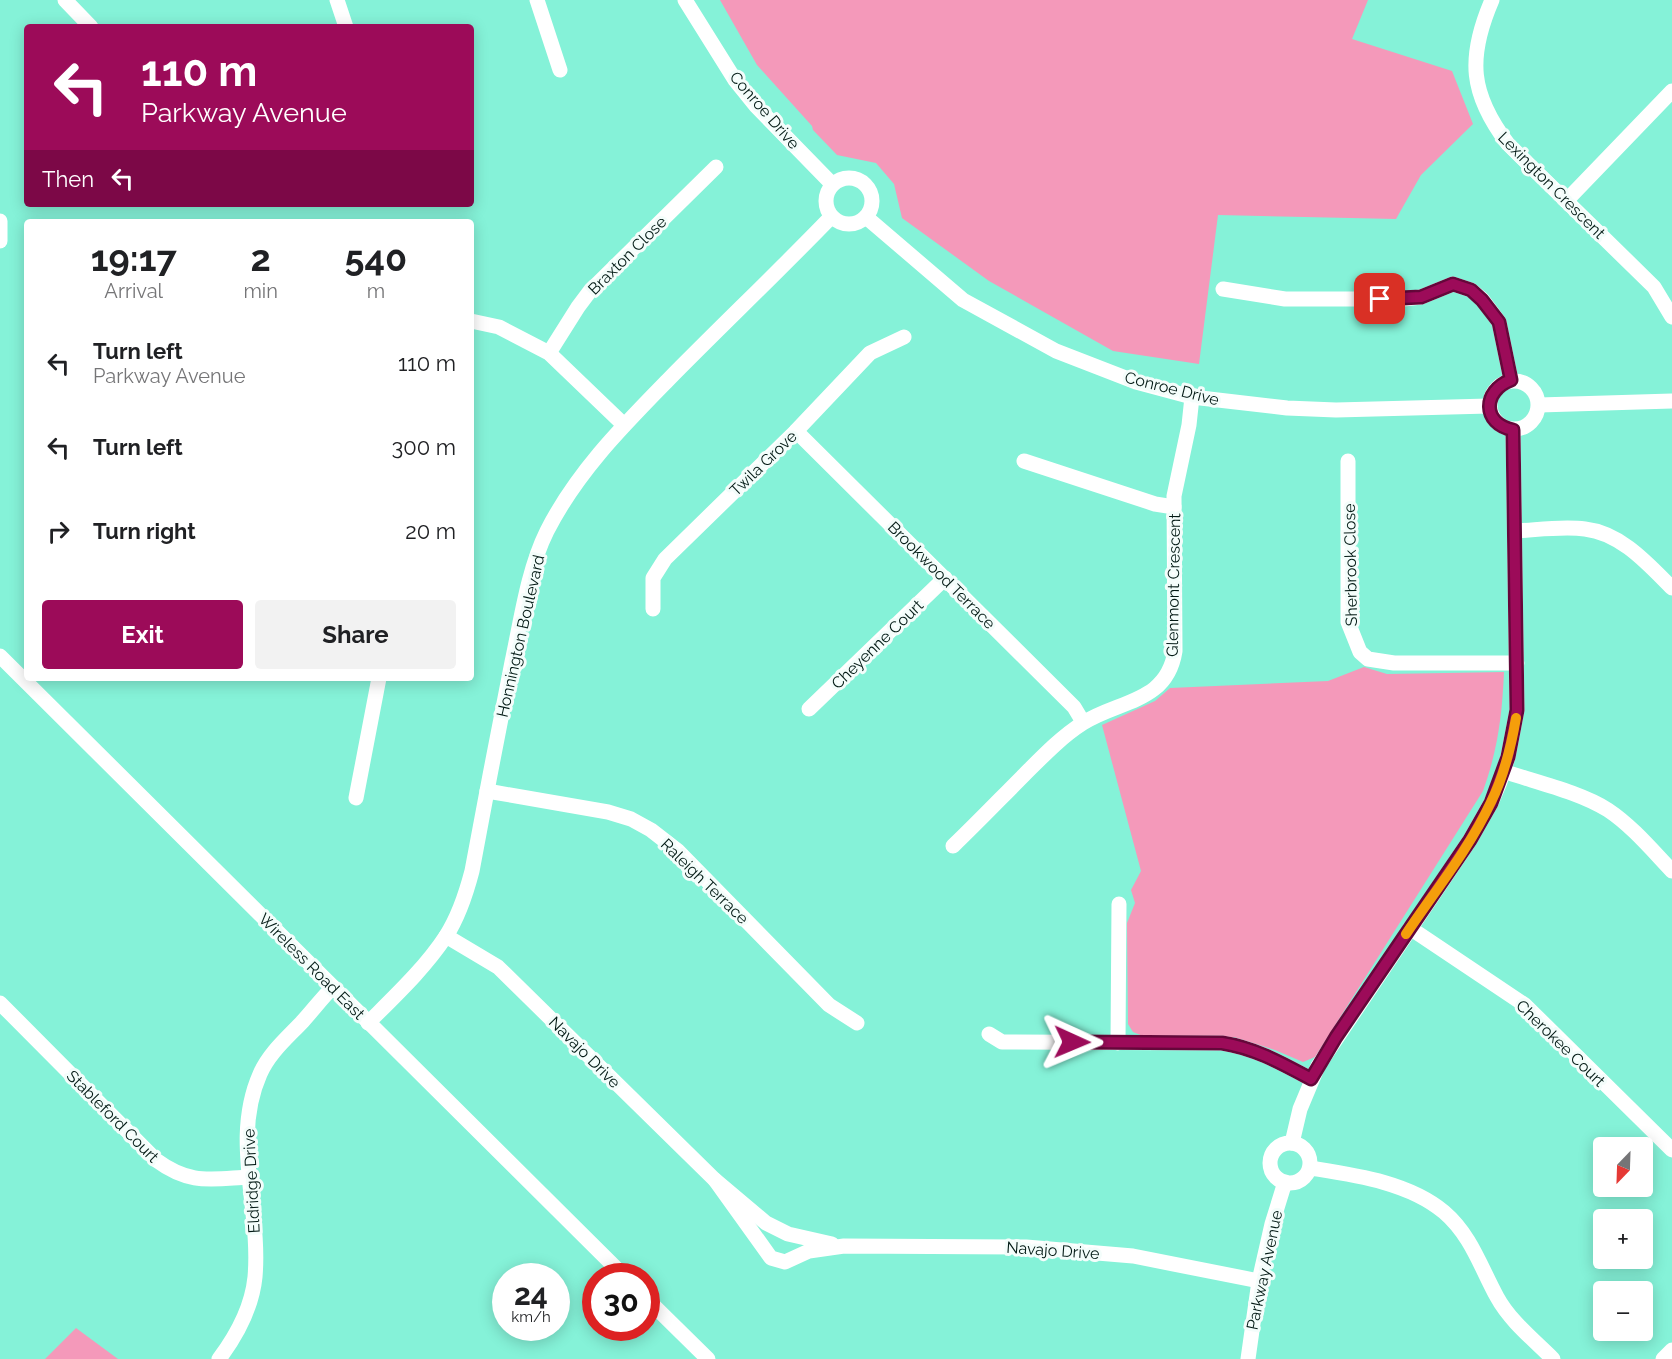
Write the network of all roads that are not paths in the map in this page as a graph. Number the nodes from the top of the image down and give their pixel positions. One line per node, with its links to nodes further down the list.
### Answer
1 (65, 0): 6 (street)
2 (337, 0): 7 (street)
3 (537, 0): 8 (street)
4 (685, 0): 11 (street, Conroe Drive)
5 (1492, 0): 12 (street, Lexington Crescent)
6 (88, 24)
7 (345, 24)
8 (560, 70)
9 (1672, 91): 12 (street)
10 (716, 166): 21 (street, Braxton Close)
11 (832, 184): 13 (street); 14 (street)
12 (1566, 201): 18 (street, Lexington Crescent)
13 (831, 217): 14 (street); 27 (street, Honnington Boulevard)
14 (866, 218): 23 (street, Conroe Drive)
15 (0, 221): 16 (street)
16 (0, 241)
17 (1223, 289): 22 (street)
18 (1672, 317)
19 (474, 322): 21 (street)
20 (904, 337): 28 (street, Twila Grove)
21 (549, 353): 27 (street)
22 (1511, 380): 25 (street); 26 (street)
23 (1192, 397): 25 (street, Conroe Drive); 32 (street, Glenmont Crescent)
24 (1672, 401): 26 (street)
25 (1489, 405): 29 (street)
26 (1539, 405): 29 (street)
27 (624, 425): 45 (street, Honnington Boulevard)
28 (796, 430): 34 (street, Brookwood Terrace); 36 (street, Twila Grove)
29 (1513, 430): 33 (street)
30 (1024, 461): 32 (street)
31 (1348, 461): 38 (street, Sherbrook Close)
32 (1174, 507): 43 (street, Glenmont Crescent)
33 (1515, 531): 35 (street); 38 (street)
34 (945, 578): 42 (street, Cheyenne Court); 43 (street, Brookwood Terrace)
35 (1672, 588)
36 (654, 609)
37 (0, 656): 39 (street, Wireless Road East)
38 (1517, 663): 44 (street)
39 (24, 680)
40 (25, 681): 52 (street, Wireless Road East)
41 (379, 681): 46 (street)
42 (809, 709)
43 (1083, 722): 47 (street, Glenmont Crescent)
44 (1503, 771): 48 (street); 50 (street)
45 (487, 791): 51 (street, Honnington Boulevard); 55 (street, Raleigh Terrace)
46 (356, 798)
47 (953, 846)
48 (1672, 871)
49 (1119, 904): 57 (street)
50 (1410, 928): 58 (street); 60 (street, Cherokee Court)
51 (446, 936): 54 (street, Honnington Boulevard); 63 (street, Navajo Drive)
52 (333, 987): 54 (street, Wireless Road East); 62 (street, Eldridge Drive)
53 (0, 1003): 62 (street, Stableford Court)
54 (368, 1023): 66 (street, Wireless Road East)
55 (857, 1023)
56 (989, 1034): 57 (street)
57 (1118, 1043): 58 (street)
58 (1311, 1079): 59 (street)
59 (1292, 1143): 61 (street); 64 (street)
60 (1672, 1150)
61 (1310, 1168): 64 (street); 73 (street)
62 (249, 1177): 70 (street, Eldridge Drive)
63 (715, 1180): 65 (street, Navajo Drive); 65 (street, Navajo Drive)
64 (1285, 1182): 67 (street, Parkway Avenue)
65 (844, 1246): 67 (street, Navajo Drive)
66 (611, 1263)
67 (1259, 1281): 72 (street, Parkway Avenue)
68 (660, 1313): 71 (street)
69 (1672, 1350): 74 (street)
70 (219, 1359)
71 (708, 1359)
72 (1248, 1359)
73 (1553, 1359)
74 (1663, 1359)

